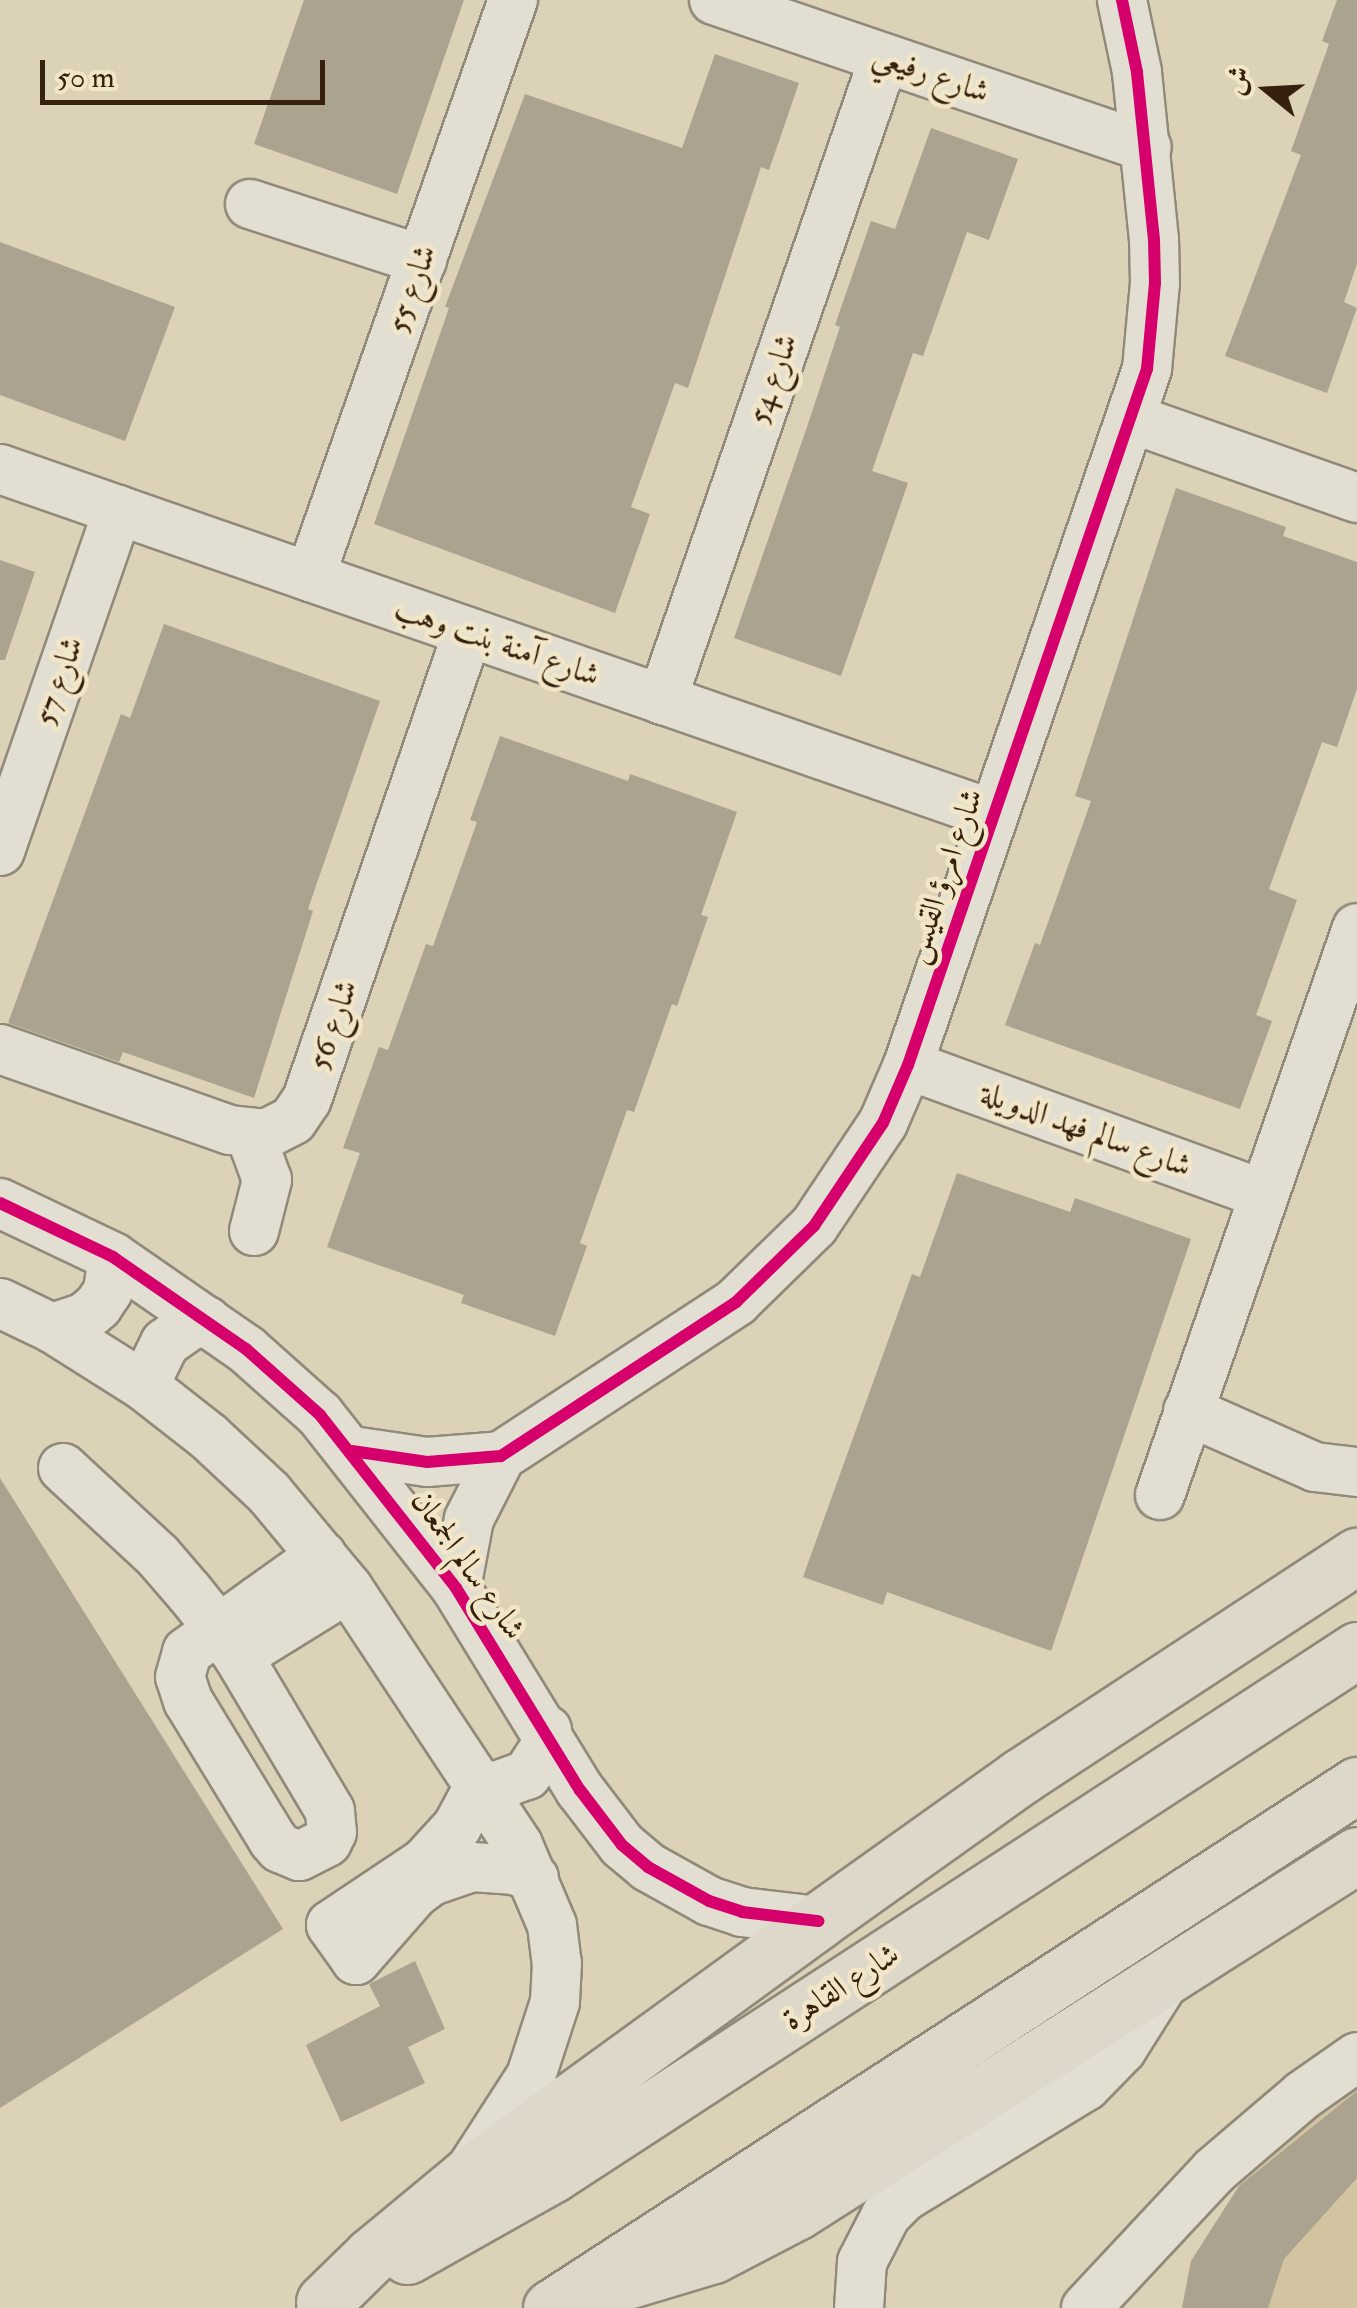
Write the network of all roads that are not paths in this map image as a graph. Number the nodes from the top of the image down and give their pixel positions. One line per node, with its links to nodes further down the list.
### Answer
1 (513, 0): 7 (street, شارع 55)
2 (714, 0): 4 (street, شارع رفيعي)
3 (1122, 0): 5 (street, شارع امرؤ القيس)
4 (884, 58): 5 (street, شارع رفيعي); 14 (street, شارع 54)
5 (1147, 147): 8 (street, شارع امرؤ القيس)
6 (250, 204): 7 (street)
7 (422, 260): 12 (street, شارع 55)
8 (1133, 419): 10 (street); 15 (street, شارع امرؤ القيس)
9 (0, 469): 11 (street, شارع آمنة بنت وهب)
10 (1357, 498)
11 (118, 510): 12 (street, شارع آمنة بنت وهب); 16 (street, شارع 57)
12 (310, 577): 13 (street, شارع آمنة بنت وهب)
13 (468, 632): 14 (street, شارع آمنة بنت وهب); 20 (street, شارع 56)
14 (662, 700): 15 (street, شارع آمنة بنت وهب)
15 (994, 815): 19 (street, شارع امرؤ القيس)
16 (0, 851)
17 (1357, 928): 21 (street)
18 (0, 1049): 20 (street)
19 (908, 1066): 21 (street, شارع سالم فهد الدويلة); 31 (street, شارع امرؤ القيس)
20 (255, 1134): 23 (street)
21 (1263, 1194): 29 (street)
22 (0, 1204): 24 (street, شارع سالم الجمعان)
23 (254, 1231)
24 (112, 1257): 26 (street, شارع سالم الجمعان); 27 (street)
25 (0, 1303): 27 (street)
26 (206, 1321): 28 (street); 30 (street, شارع سالم الجمعان)
27 (52, 1328): 28 (street)
28 (144, 1386): 36 (street)
29 (1188, 1410): 33 (street); 34 (street)
30 (352, 1451): 31 (street, شارع امرؤ القيس); 37 (street, شارع سالم الجمعان)
31 (501, 1456): 37 (street, شارع امرؤ القيس)
32 (63, 1468): 36 (street)
33 (1357, 1472)
34 (1160, 1494)
35 (1357, 1556): 44 (main road)
36 (335, 1572): 40 (street)
37 (456, 1588): 39 (street, شارع سالم الجمعان)
38 (1357, 1650): 49 (main road, شارع القاهرة)
39 (546, 1730): 40 (street); 44 (street, شارع سالم الجمعان)
40 (480, 1784): 43 (street); 43 (street)
41 (1357, 1784): 48 (main road)
42 (1357, 1855): 45 (main road)
43 (534, 1878): 47 (street)
44 (818, 1921): 47 (main road)
45 (1169, 1974): 48 (main road); 50 (street)
46 (1357, 2057): 51 (street)
47 (466, 2177): 49 (main road)
48 (565, 2299)
49 (320, 2305)
50 (859, 2308)
51 (1086, 2308)

